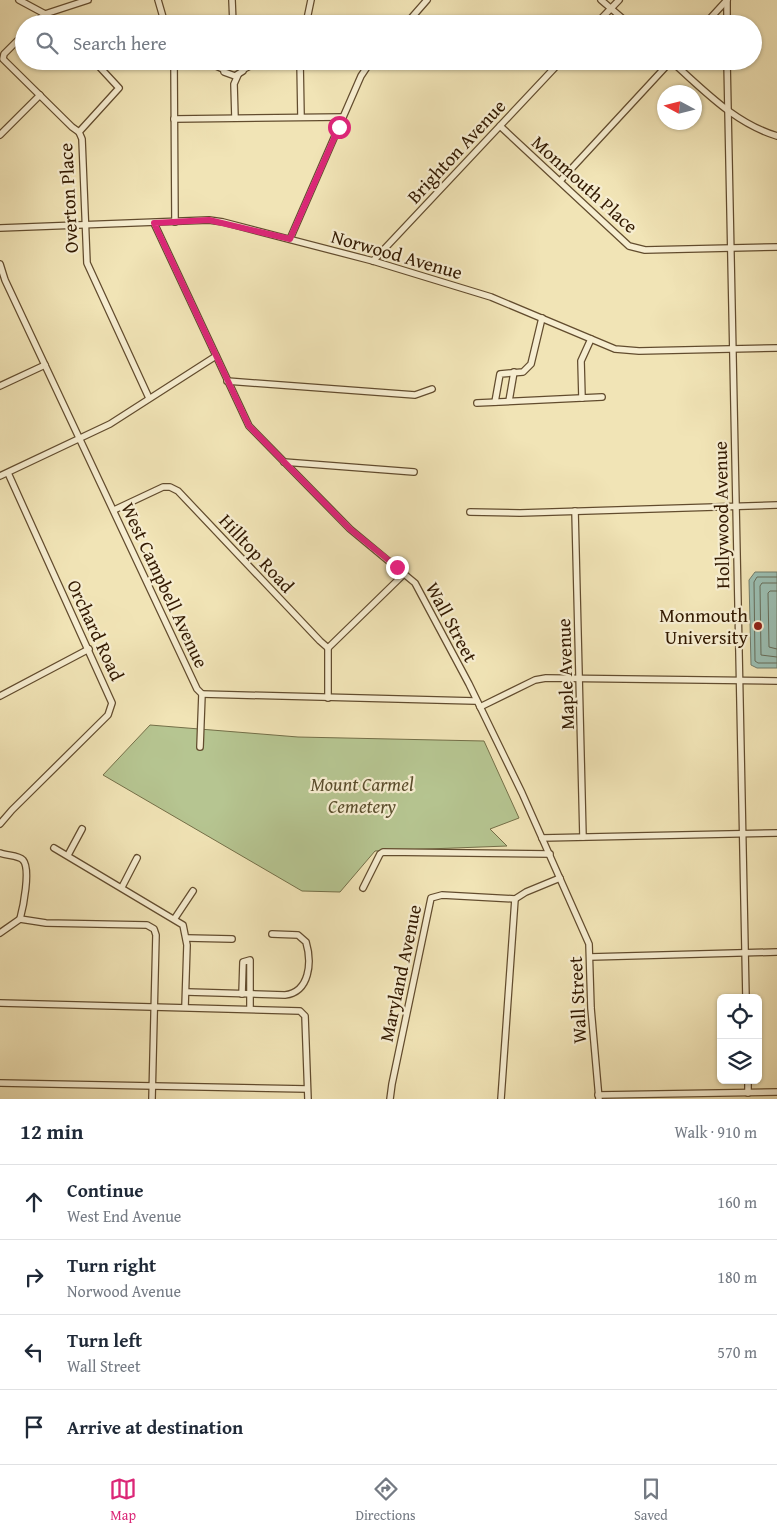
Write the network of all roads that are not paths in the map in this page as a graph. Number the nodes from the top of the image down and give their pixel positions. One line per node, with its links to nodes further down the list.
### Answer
1 (19, 0): 11 (street)
2 (158, 0): 12 (street)
3 (232, 0): 13 (street)
4 (310, 0): 14 (street)
5 (427, 0): 15 (street)
6 (602, 0): 10 (street)
7 (618, 0): 10 (street)
8 (727, 0): 18 (street); 19 (street)
9 (84, 1): 11 (street)
10 (611, 8): 16 (street); 17 (street)
11 (45, 14)
12 (163, 15)
13 (233, 15)
14 (308, 15)
15 (414, 15)
16 (604, 15)
17 (619, 15)
18 (713, 15)
19 (727, 15)
20 (15, 43): 21 (street)
21 (15, 70)
22 (15, 70): 36 (street)
23 (102, 70): 43 (street, Overton Place)
24 (174, 70): 41 (street)
25 (224, 70): 33 (street)
26 (242, 70): 34 (street)
27 (300, 70): 38 (street)
28 (365, 70): 39 (street)
29 (553, 70): 42 (street, Brighton Avenue)
30 (663, 70): 46 (street)
31 (681, 70): 37 (street)
32 (727, 70): 37 (street, Hollywood Avenue)
33 (229, 75): 34 (street); 35 (street)
34 (238, 75): 35 (street)
35 (234, 84): 40 (street)
36 (40, 95): 43 (street); 44 (street)
37 (728, 111): 45 (street); 52 (street, Hollywood Avenue)
38 (301, 117): 39 (street); 40 (street)
39 (343, 117): 51 (street)
40 (235, 118): 41 (street)
41 (174, 119): 47 (street)
42 (500, 126): 46 (street, Monmouth Place); 54 (street, Brighton Avenue)
43 (79, 132): 49 (street, Overton Place)
44 (0, 135)
45 (777, 136)
46 (560, 181): 52 (street, Monmouth Place)
47 (175, 222): 48 (street, Norwood Avenue); 51 (street, Norwood Avenue)
48 (154, 223): 49 (street, Norwood Avenue); 60 (street, Wall Street)
49 (84, 225): 50 (street, Norwood Avenue); 67 (street, Overton Place)
50 (0, 228)
51 (290, 239): 54 (street, Norwood Avenue)
52 (731, 248): 53 (street, Monmouth Place); 59 (street, Hollywood Avenue)
53 (777, 248)
54 (373, 261): 56 (street, Norwood Avenue)
55 (0, 264): 61 (street, West Campbell Avenue)
56 (542, 318): 57 (street, Norwood Avenue); 62 (street)
57 (591, 339): 59 (street, Norwood Avenue); 68 (street)
58 (777, 348): 59 (street, Norwood Avenue)
59 (733, 349): 78 (street, Hollywood Avenue)
60 (216, 356): 63 (street, Wall Street); 67 (street)
61 (45, 365): 64 (street); 72 (street, West Campbell Avenue)
62 (514, 372): 69 (street); 70 (street)
63 (228, 381): 65 (street); 73 (street, Wall Street)
64 (0, 386)
65 (432, 389)
66 (602, 397): 68 (street)
67 (149, 398): 72 (street)
68 (582, 398): 69 (street)
69 (509, 401): 70 (street)
70 (495, 402): 71 (street)
71 (477, 403)
72 (80, 439): 75 (street); 79 (street, West Campbell Avenue)
73 (284, 462): 74 (street); 82 (street, Wall Street)
74 (414, 472)
75 (8, 473): 76 (street); 84 (street, Orchard Road)
76 (0, 476)
77 (777, 505): 78 (street)
78 (736, 506): 80 (street); 86 (street, Hollywood Avenue)
79 (114, 510): 83 (street, Hilltop Road); 88 (street, West Campbell Avenue)
80 (575, 511): 81 (street); 85 (street, Maple Avenue)
81 (470, 512)
82 (404, 574): 83 (street); 91 (street, Wall Street)
83 (328, 648): 90 (street)
84 (89, 649): 89 (street); 94 (street, Orchard Road)
85 (580, 678): 86 (street); 92 (street); 98 (street, Maple Avenue)
86 (740, 681): 87 (street); 97 (street, Hollywood Avenue)
87 (777, 681)
88 (202, 694): 90 (street); 93 (street, West Campbell Avenue)
89 (0, 696)
90 (328, 698): 91 (street)
91 (476, 701): 92 (street, Wall Street)
92 (480, 707): 99 (street, Wall Street)
93 (200, 747)
94 (0, 824)
95 (82, 829): 103 (street)
96 (777, 833): 97 (street)
97 (743, 834): 98 (street); 117 (street, Hollywood Avenue)
98 (583, 837): 99 (street)
99 (542, 838): 102 (street, Wall Street)
100 (54, 848): 103 (street)
101 (0, 853): 111 (street)
102 (550, 854): 105 (street, Wall Street); 107 (street)
103 (68, 855): 106 (street)
104 (137, 858): 106 (street)
105 (560, 878): 109 (street); 118 (street, Wall Street)
106 (122, 887): 110 (street)
107 (363, 888)
108 (192, 891): 110 (street)
109 (515, 900): 136 (street, Maryland Avenue); 137 (street)
110 (175, 918): 114 (street)
111 (20, 919): 112 (street); 124 (street)
112 (0, 933)
113 (272, 934): 121 (street)
114 (187, 938): 115 (street); 119 (street)
115 (232, 939)
116 (777, 952): 117 (street)
117 (745, 953): 118 (street); 122 (street, Hollywood Avenue)
118 (590, 958): 133 (street, Wall Street)
119 (187, 992): 120 (street); 125 (street)
120 (242, 994): 121 (street); 121 (street)
121 (251, 994): 126 (street)
122 (746, 994)
123 (0, 1003): 124 (street)
124 (154, 1006): 125 (street); 129 (street)
125 (185, 1007): 126 (street)
126 (250, 1008): 130 (street)
127 (0, 1083): 129 (street)
128 (748, 1084): 132 (street)
129 (152, 1086): 130 (street); 134 (street)
130 (307, 1089): 135 (street)
131 (777, 1092): 132 (street)
132 (748, 1093): 133 (street)
133 (598, 1097)
134 (152, 1099)
135 (308, 1099)
136 (390, 1099)
137 (501, 1099)

